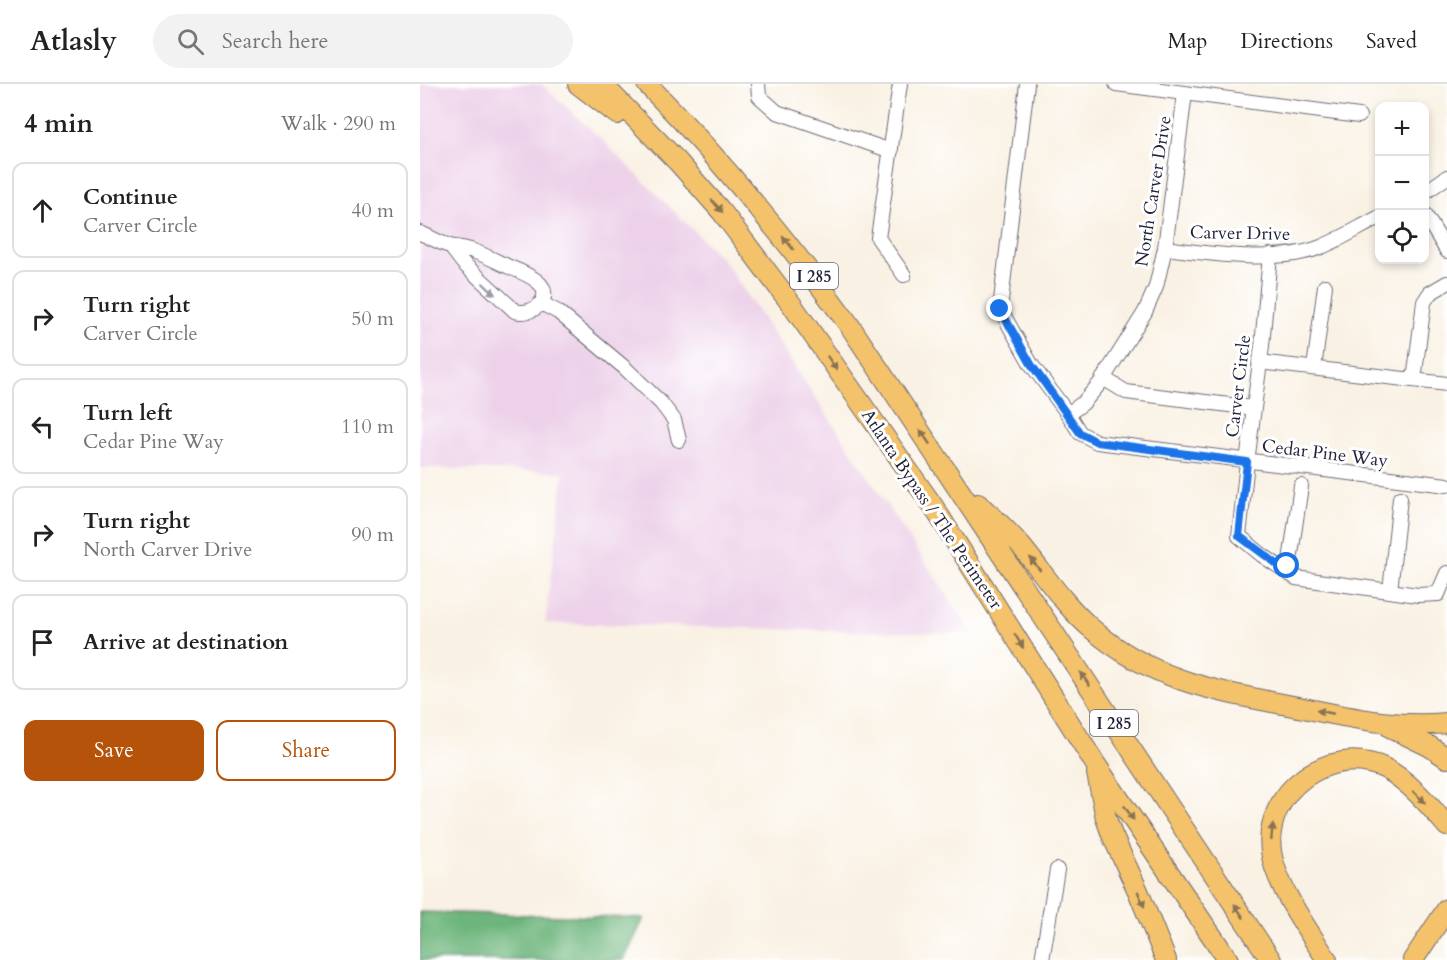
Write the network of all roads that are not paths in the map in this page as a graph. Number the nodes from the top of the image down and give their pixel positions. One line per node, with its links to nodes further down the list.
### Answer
1 (579, 84): 11 (highway)
2 (602, 84): 11 (highway, Atlanta Bypass / The Perimeter / I 285)
3 (647, 84): 34 (highway, Atlanta Bypass / The Perimeter / I 285, one-way to 3)
4 (758, 84): 10 (street)
5 (900, 84): 10 (street)
6 (1027, 84): 31 (street)
7 (1116, 84): 8 (street, North Carver Drive)
8 (1185, 93): 9 (street); 18 (street, North Carver Drive)
9 (1359, 116)
10 (891, 151): 21 (street)
11 (678, 162): 44 (highway, Atlanta Bypass / The Perimeter / I 285, one-way to 44)
12 (1447, 177): 13 (street)
13 (1429, 190)
14 (1375, 220): 20 (street, Carver Drive)
15 (1429, 220): 19 (street)
16 (420, 233): 17 (street)
17 (450, 246): 24 (street); 24 (street, one-way to 24)
18 (1165, 248): 20 (street, Carver Drive); 27 (street, North Carver Drive)
19 (1447, 251)
20 (1270, 255): 25 (street, Carver Circle)
21 (904, 275)
22 (1447, 283): 28 (street)
23 (1325, 286): 26 (street)
24 (541, 303): 32 (street)
25 (1260, 362): 26 (street); 30 (street, Carver Circle)
26 (1314, 368): 28 (street)
27 (1103, 378): 30 (street); 31 (street, North Carver Drive)
28 (1414, 380): 29 (street)
29 (1447, 384)
30 (1253, 408): 33 (street, Carver Circle)
31 (1068, 414): 33 (street, Cedar Pine Way)
32 (679, 440)
33 (1247, 462): 35 (street, Cedar Pine Way); 38 (street, Carver Circle)
34 (958, 485): 42 (highway, one-way to 34); 51 (highway, Atlanta Bypass / The Perimeter / I 285, one-way to 34)
35 (1447, 485)
36 (1301, 486): 38 (street)
37 (1400, 498): 40 (street)
38 (1285, 570): 40 (street, Carver Circle)
39 (1447, 573): 40 (street, Carver Circle)
40 (1390, 591)
41 (1447, 723): 42 (highway)
42 (1382, 724): 43 (highway)
43 (1447, 758)
44 (1096, 765): 49 (highway, one-way to 49); 50 (highway, Atlanta Bypass / The Perimeter / I 285, one-way to 50)
45 (1447, 826): 52 (highway, one-way to 45)
46 (1057, 870): 48 (street)
47 (1447, 909): 53 (highway)
48 (1042, 960)
49 (1166, 960)
50 (1228, 960)
51 (1271, 960)
52 (1327, 960)
53 (1413, 960)

